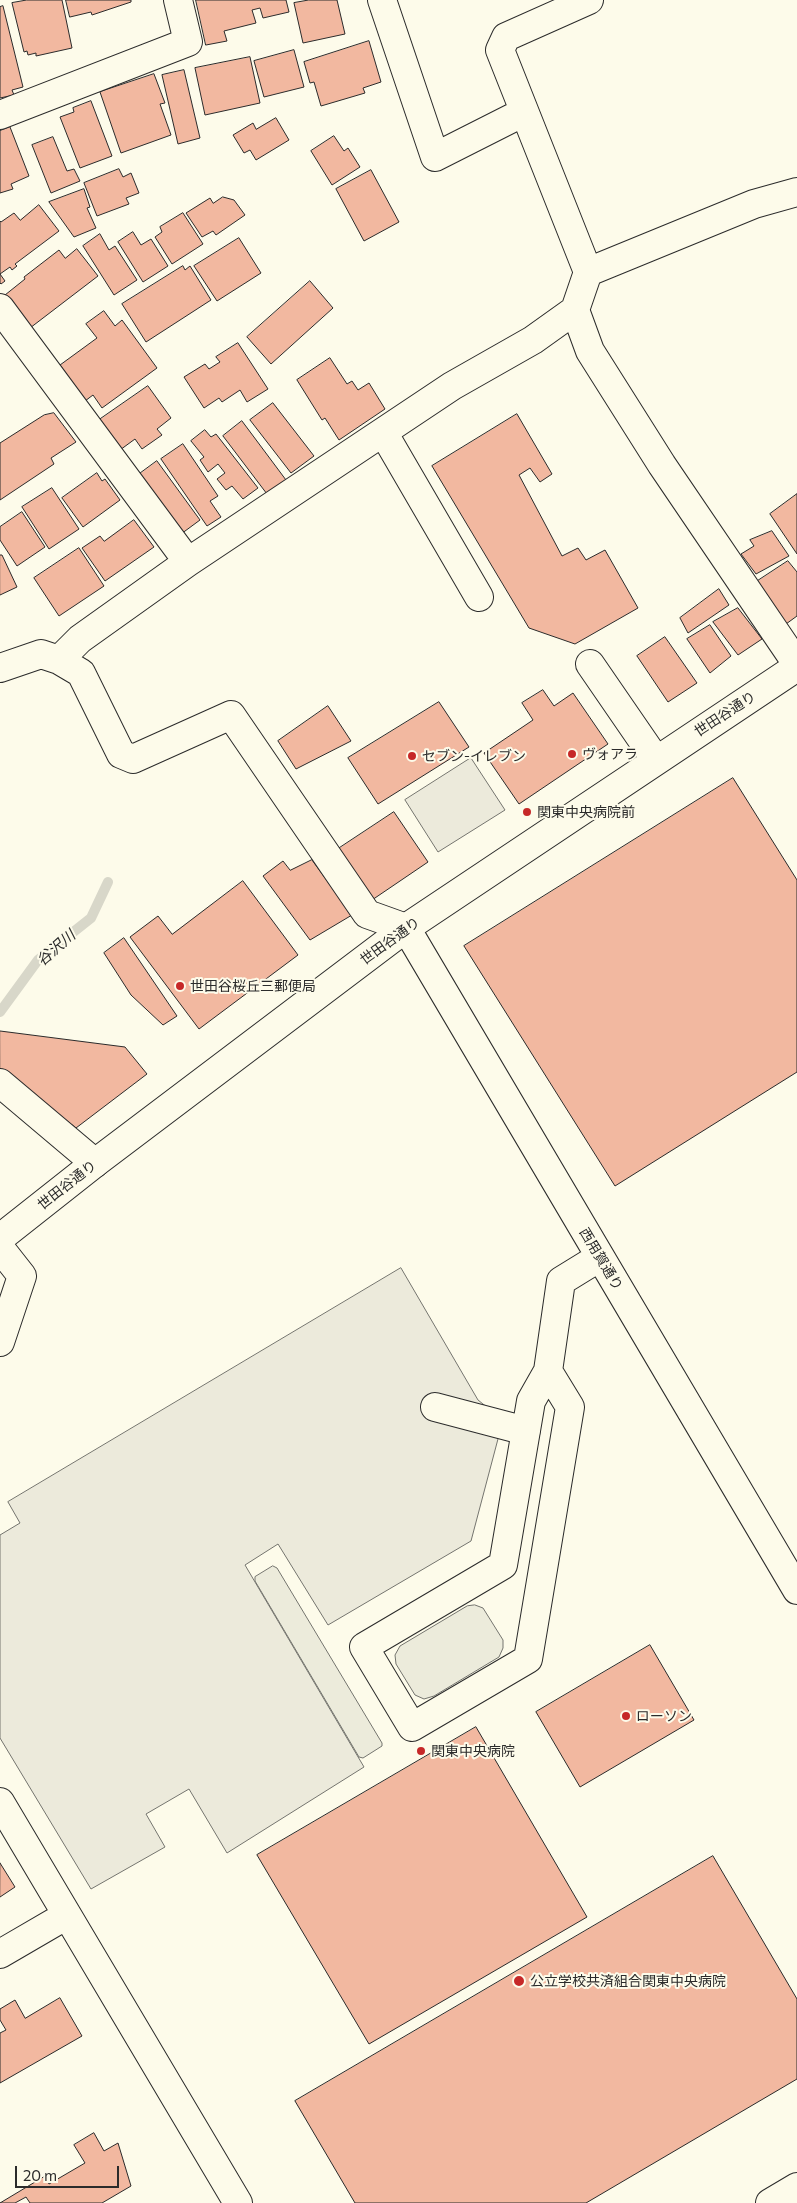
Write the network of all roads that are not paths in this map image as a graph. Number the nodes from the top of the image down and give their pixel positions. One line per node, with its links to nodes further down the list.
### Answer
1 (178, 0): 5 (street)
2 (382, 0): 4 (street)
3 (589, 0): 4 (street)
4 (524, 112): 7 (street)
5 (0, 115)
6 (797, 192): 7 (street)
7 (588, 272): 9 (street)
8 (0, 308): 11 (street)
9 (575, 310): 10 (street); 15 (street)
10 (383, 432): 11 (street); 12 (street)
11 (188, 562): 13 (street)
12 (479, 597)
13 (59, 660): 16 (street); 18 (street)
14 (590, 664): 17 (street)
15 (797, 665): 17 (street, 世田谷通り)
16 (0, 668)
17 (656, 760): 18 (street, 世田谷通り)
18 (406, 928): 20 (street, 世田谷通り); 23 (street, 西用賀通り)
19 (0, 1084): 20 (street)
20 (95, 1163): 21 (street, 世田谷通り)
21 (0, 1238)
22 (0, 1248): 24 (street)
23 (600, 1258): 25 (street); 28 (street, 西用賀通り)
24 (0, 1342)
25 (548, 1371): 27 (street); 27 (street)
26 (435, 1407): 27 (street)
27 (526, 1431)
28 (797, 1590)
29 (0, 1802): 30 (street)
30 (67, 1915): 31 (street); 33 (street)
31 (0, 1954)
32 (797, 2186): 34 (street)
33 (238, 2203)
34 (770, 2203)

